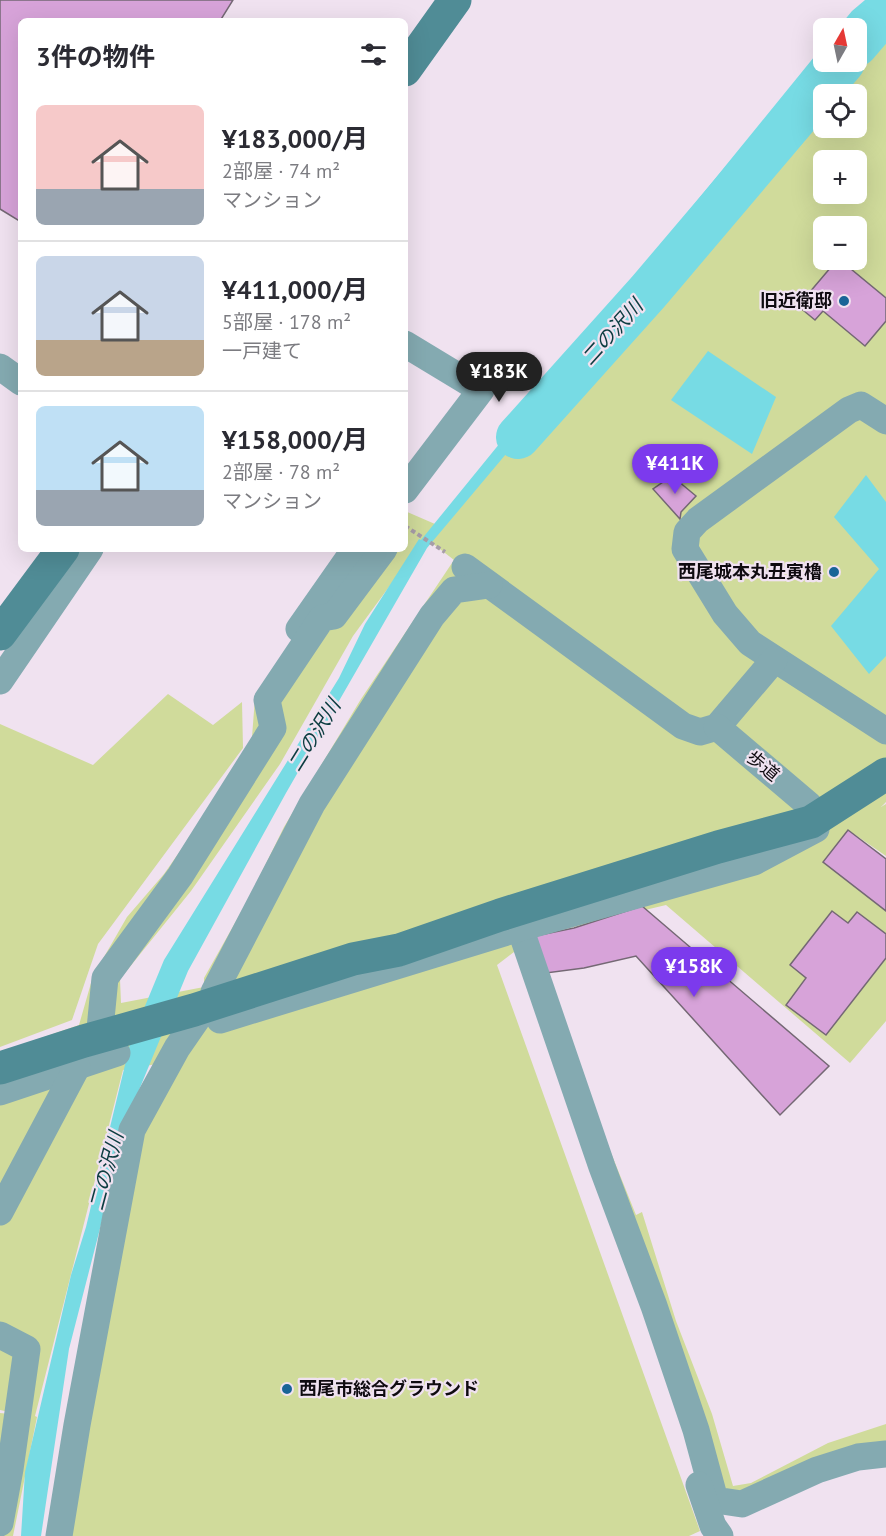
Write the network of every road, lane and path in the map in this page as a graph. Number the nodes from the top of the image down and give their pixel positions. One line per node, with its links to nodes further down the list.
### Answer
1 (455, 0): 2 (street)
2 (408, 66)
3 (408, 346): 7 (street)
4 (0, 367): 5 (street)
5 (18, 380)
6 (886, 421): 16 (street)
7 (408, 486)
8 (408, 528): 13 (path)
9 (61, 552): 15 (street)
10 (88, 552): 17 (street)
11 (353, 552): 18 (street)
12 (382, 552): 28 (street)
13 (465, 567): 14 (street)
14 (489, 585): 19 (street); 27 (street)
15 (0, 634)
16 (774, 660): 19 (street); 20 (street)
17 (0, 681)
18 (249, 700)
19 (717, 727): 24 (street, 歩道)
20 (886, 731)
21 (886, 759): 24 (street)
22 (886, 774): 25 (street)
23 (886, 791): 25 (street)
24 (809, 806): 26 (street)
25 (508, 925): 27 (street); 35 (street); 38 (street)
26 (249, 982)
27 (208, 1007): 28 (street); 39 (street)
28 (84, 1043): 29 (street); 30 (street); 31 (street); 32 (street); 33 (street)
29 (117, 1053)
30 (0, 1059)
31 (0, 1068)
32 (0, 1092)
33 (0, 1212)
34 (0, 1335): 37 (street)
35 (886, 1454)
36 (886, 1462): 38 (street)
37 (0, 1523)
38 (717, 1531)
39 (59, 1536)

